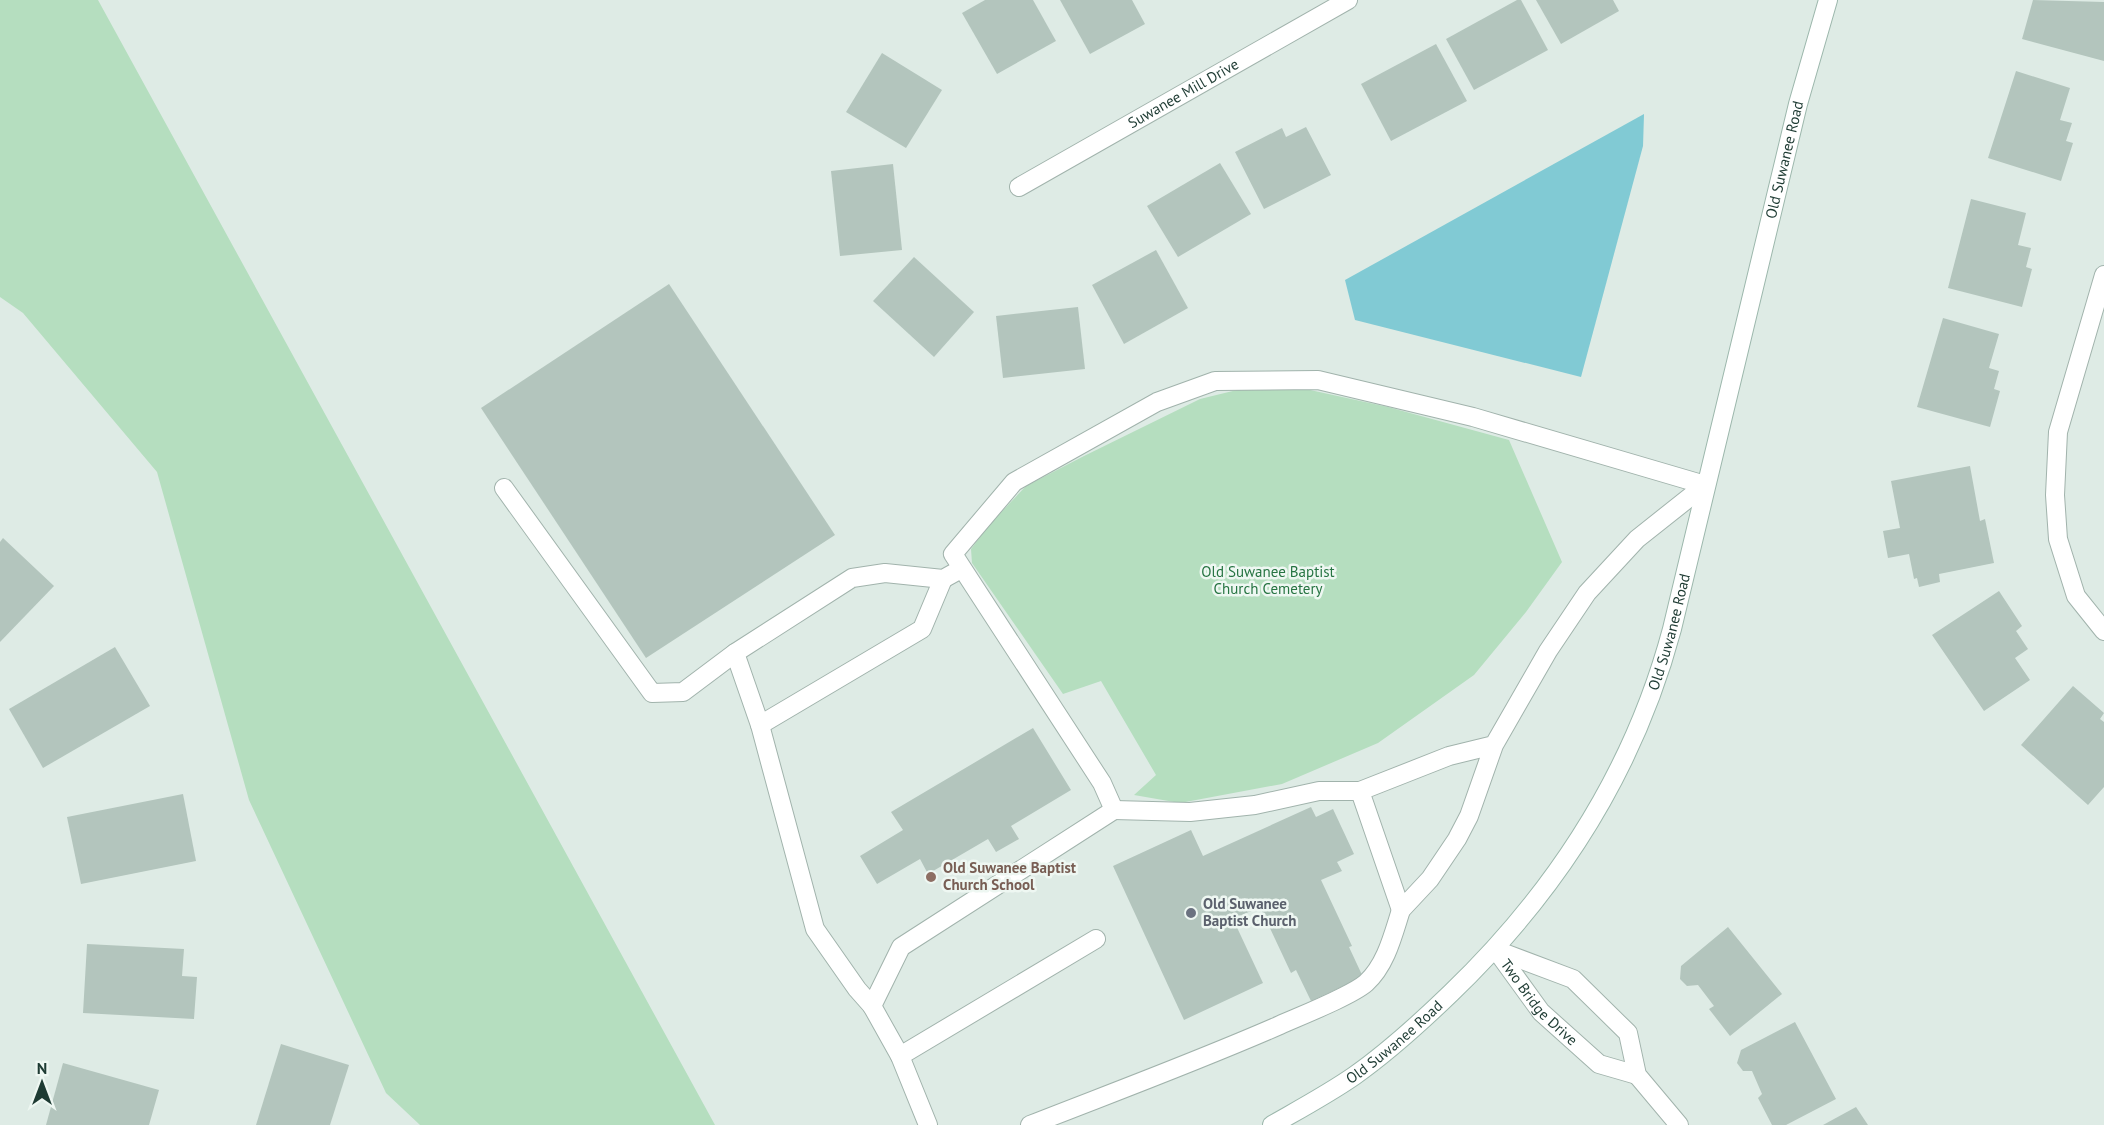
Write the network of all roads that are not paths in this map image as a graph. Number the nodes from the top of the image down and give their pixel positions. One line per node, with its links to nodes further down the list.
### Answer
1 (1348, 0): 3 (street, Suwanee Mill Drive)
2 (1828, 0): 5 (street, Old Suwanee Road)
3 (1019, 187)
4 (2104, 274): 9 (street)
5 (1705, 485): 7 (street); 12 (street); 17 (street, Old Suwanee Road)
6 (504, 488): 10 (street)
7 (962, 569): 8 (street); 14 (street)
8 (943, 579): 10 (street); 11 (street)
9 (2104, 632)
10 (735, 653): 11 (street)
11 (760, 725): 18 (street)
12 (1494, 745): 13 (street); 15 (street)
13 (1360, 791): 14 (street); 15 (street)
14 (1114, 810): 18 (street)
15 (1401, 910): 22 (street)
16 (1096, 939): 19 (street)
17 (1496, 950): 20 (street, Two Bridge Drive); 20 (street, Two Bridge Drive); 23 (street, Old Suwanee Road)
18 (872, 1006): 19 (street)
19 (900, 1056): 21 (street)
20 (1638, 1075): 24 (street, Two Bridge Drive)
21 (928, 1125)
22 (1030, 1125)
23 (1272, 1125)
24 (1680, 1125)

